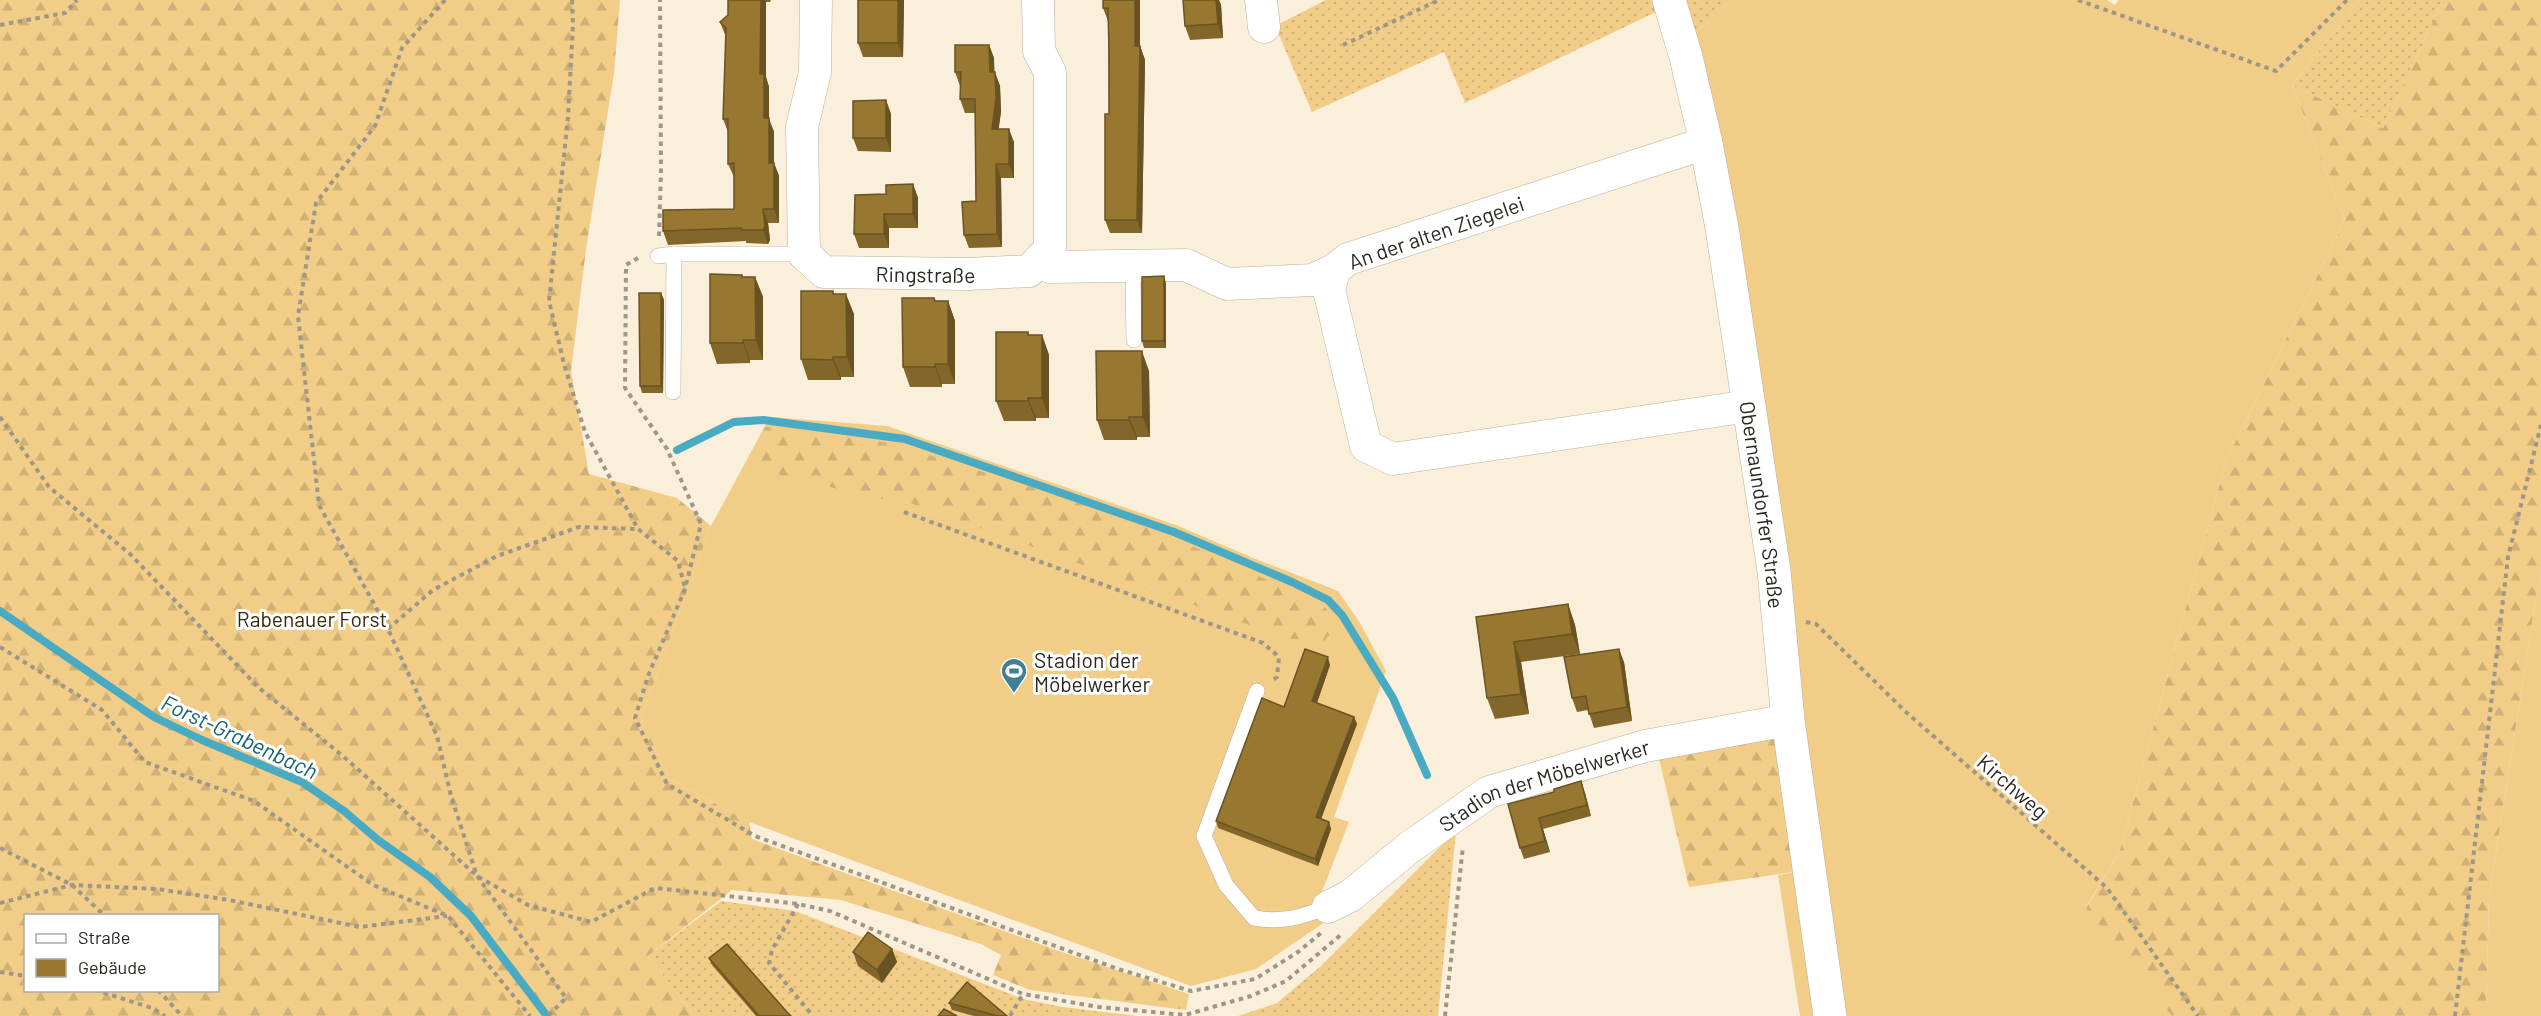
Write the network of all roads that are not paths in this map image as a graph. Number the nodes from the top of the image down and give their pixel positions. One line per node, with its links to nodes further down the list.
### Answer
1 (816, 0): 6 (street)
2 (1038, 0): 8 (street)
3 (1669, 0): 4 (street, Obernaundorfer Straße)
4 (1707, 143): 9 (street, An der alten Ziegelei); 12 (street, Obernaundorfer Straße)
5 (674, 254): 6 (lane); 7 (lane); 11 (lane)
6 (804, 254): 8 (street, Ringstraße)
7 (658, 256)
8 (1045, 263): 9 (street); 10 (lane)
9 (1334, 270): 12 (street, An der alten Ziegelei)
10 (1134, 340)
11 (673, 392)
12 (1749, 406): 14 (street, Obernaundorfer Straße)
13 (1257, 692): 15 (lane)
14 (1788, 720): 15 (street, Stadion der Möbelwerker); 16 (street, Obernaundorfer Straße)
15 (1333, 922)
16 (1830, 1016)

